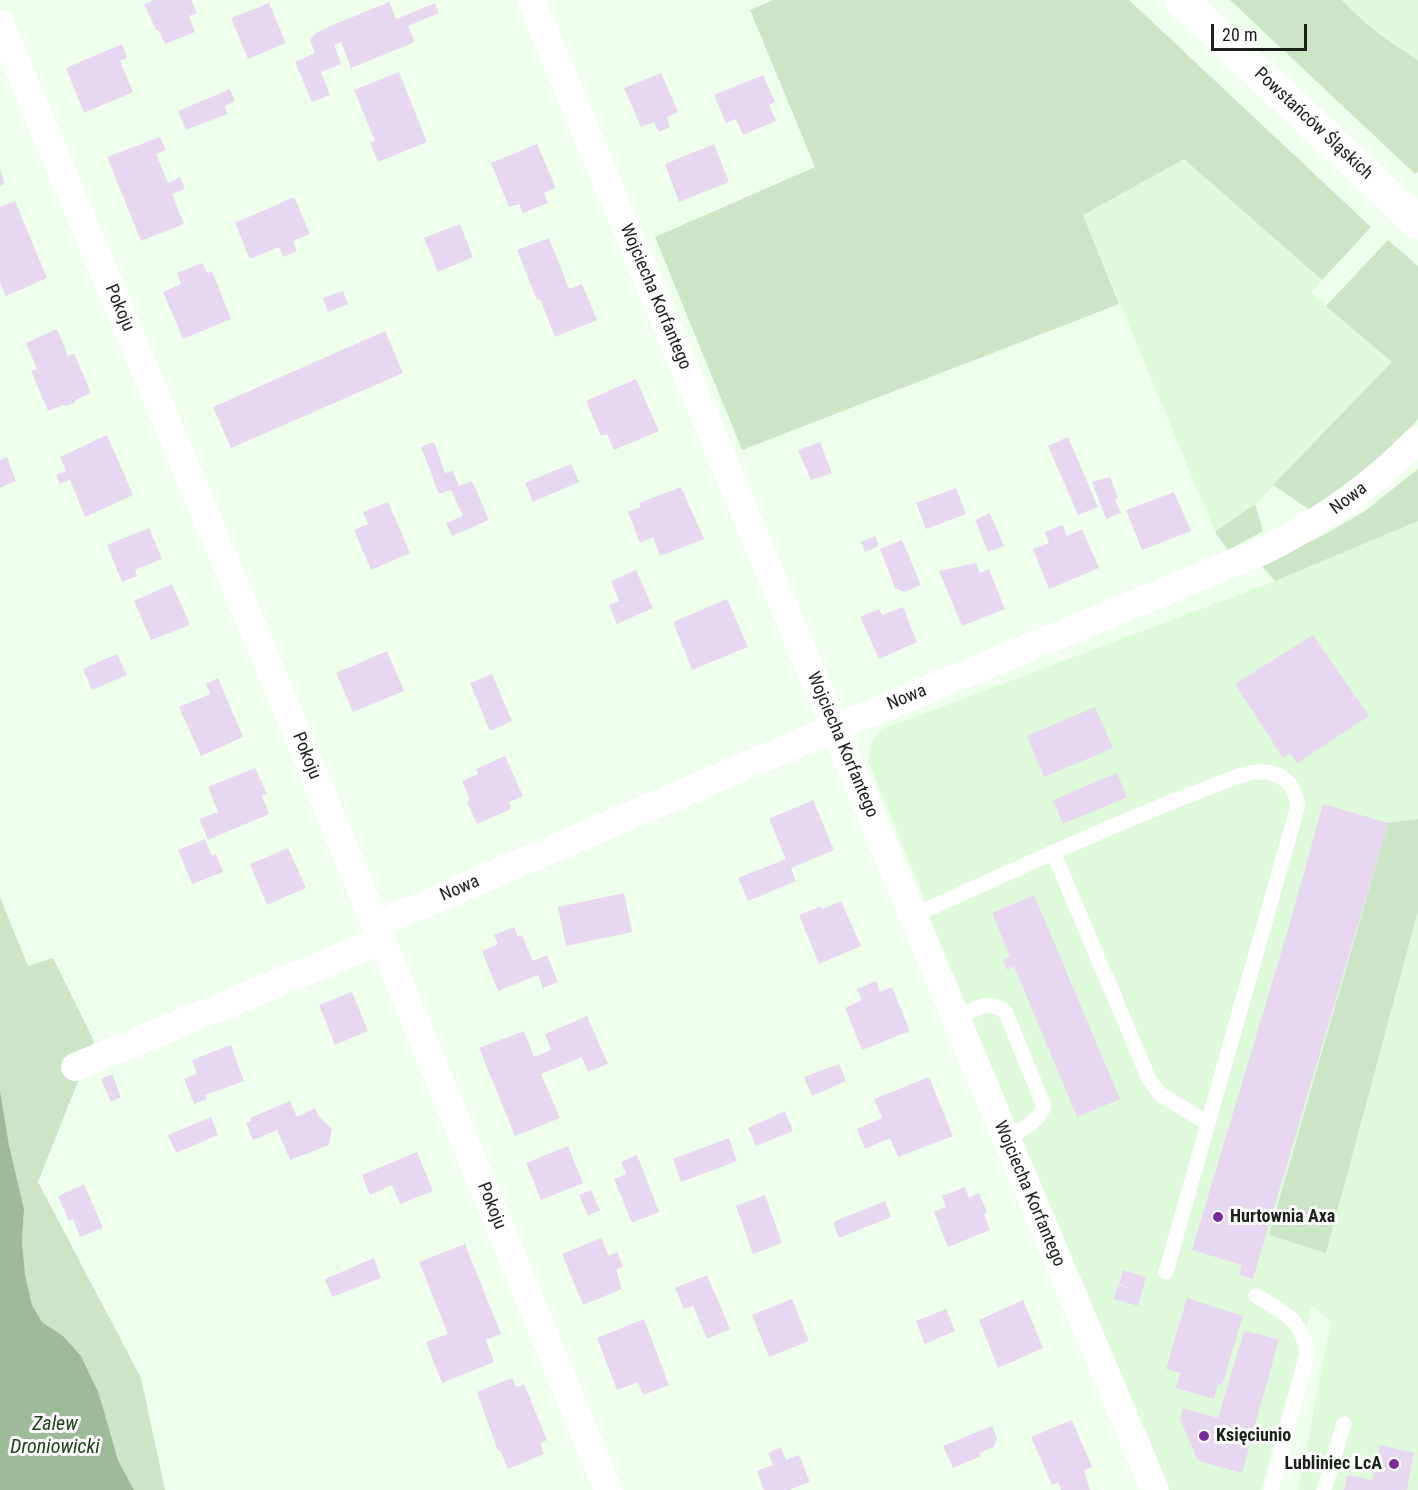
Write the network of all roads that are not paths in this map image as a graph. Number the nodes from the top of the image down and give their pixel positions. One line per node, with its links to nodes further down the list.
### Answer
1 (531, 0): 6 (street, Wojciecha Korfantego)
2 (1181, 0): 4 (main road, Powstańców Śląskich)
3 (0, 24): 9 (street, Pokoju)
4 (1418, 223)
5 (1418, 439): 6 (street, Nowa)
6 (835, 727): 8 (street, Wojciecha Korfantego); 9 (street, Nowa)
7 (1053, 852): 8 (lane); 12 (lane); 12 (lane)
8 (913, 916): 10 (street, Wojciecha Korfantego)
9 (379, 932): 11 (street, Nowa); 17 (street, Pokoju)
10 (956, 1019): 13 (street, Wojciecha Korfantego); 13 (lane)
11 (75, 1066)
12 (1207, 1123): 14 (lane)
13 (1006, 1138): 18 (street, Wojciecha Korfantego)
14 (1166, 1272)
15 (1256, 1296): 19 (lane)
16 (1344, 1424): 20 (lane)
17 (608, 1490)
18 (1155, 1490)
19 (1271, 1490)
20 (1324, 1490)

